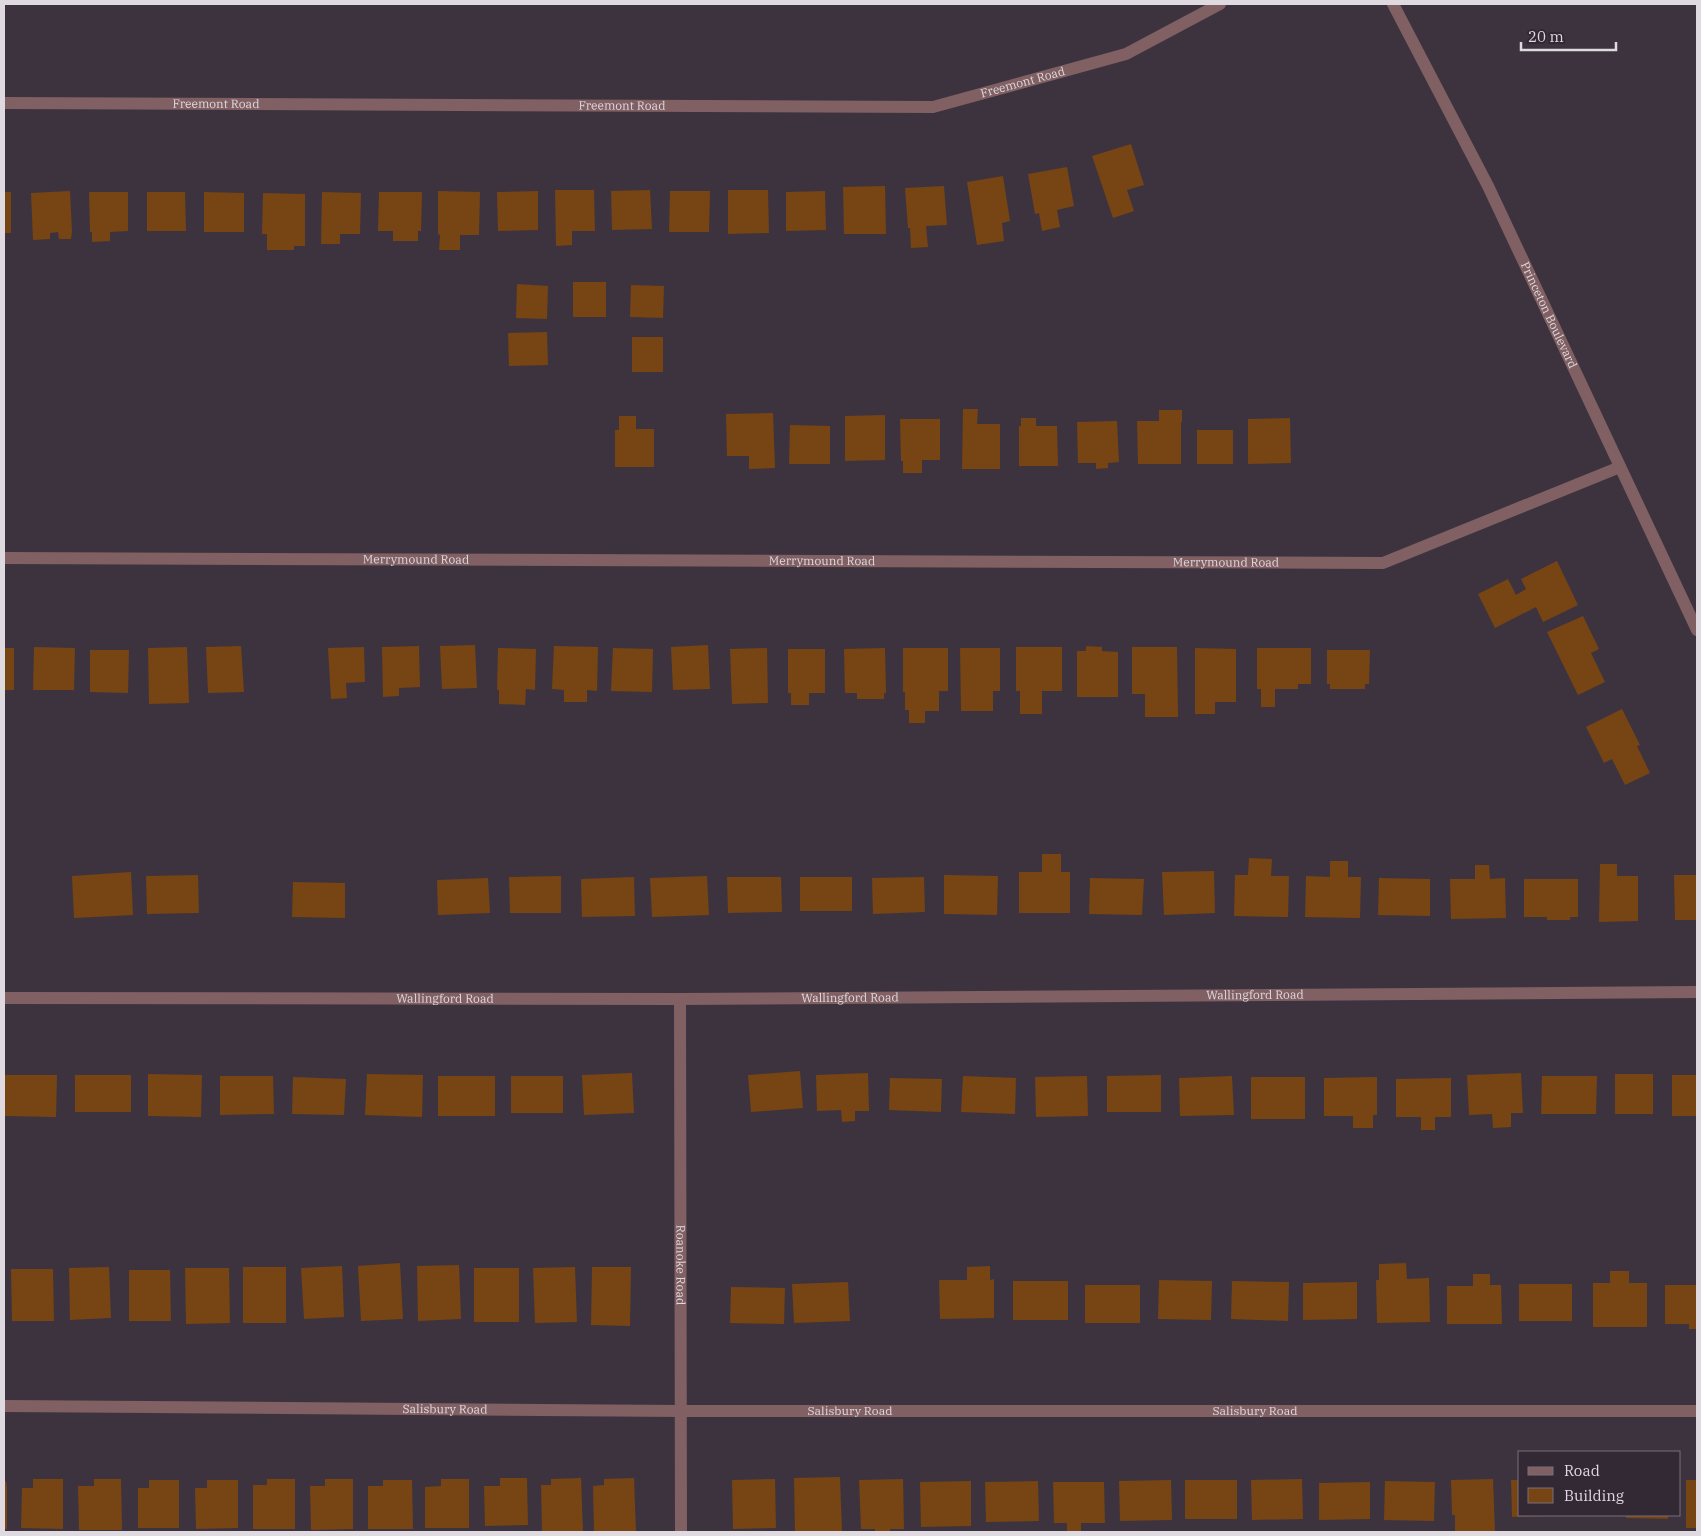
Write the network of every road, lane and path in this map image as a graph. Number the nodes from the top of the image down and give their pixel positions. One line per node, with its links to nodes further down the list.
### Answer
1 (1220, 4): 3 (street, Freemont Road)
2 (1393, 4): 4 (street, Princeton Boulevard)
3 (4, 103)
4 (1620, 467): 5 (street, Merrymound Road); 6 (street, Princeton Boulevard)
5 (4, 558)
6 (1697, 630)
7 (1697, 992): 9 (street, Wallingford Road)
8 (4, 998): 9 (street, Wallingford Road)
9 (680, 999): 11 (street, Roanoke Road)
10 (4, 1406): 11 (street, Salisbury Road)
11 (680, 1410): 12 (street, Salisbury Road); 13 (street, Roanoke Road)
12 (1697, 1411)
13 (682, 1532)

